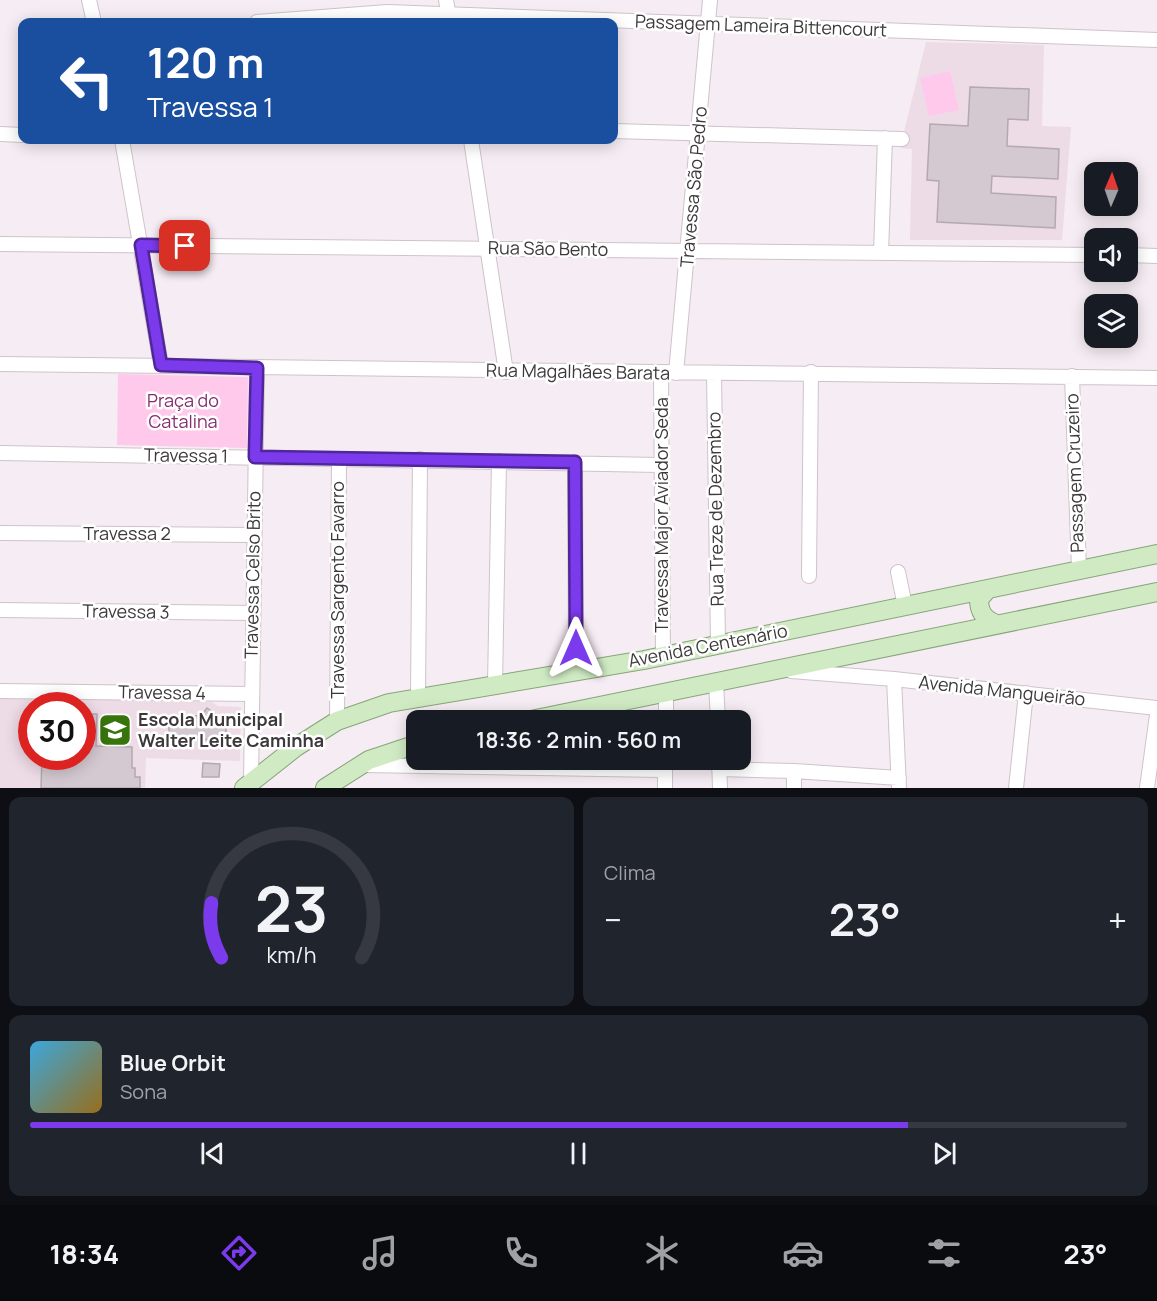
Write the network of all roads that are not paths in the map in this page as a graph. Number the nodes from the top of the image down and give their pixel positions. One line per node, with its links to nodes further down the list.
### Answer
1 (89, 0): 4 (street)
2 (446, 0): 7 (street)
3 (710, 0): 9 (street, Travessa São Pedro)
4 (93, 18)
5 (309, 18): 6 (street, Passagem Lameira Bittencourt)
6 (441, 18)
7 (450, 18)
8 (618, 22): 9 (street, Passagem Lameira Bittencourt)
9 (707, 24): 10 (street, Passagem Lameira Bittencourt); 14 (street, Travessa São Pedro)
10 (1157, 40)
11 (618, 131): 14 (street)
12 (0, 134): 13 (street)
13 (18, 135)
14 (698, 135): 15 (street); 22 (street, Travessa São Pedro)
15 (885, 138): 16 (street); 23 (street)
16 (902, 139)
17 (123, 144): 20 (street)
18 (472, 144): 21 (street)
19 (0, 244): 20 (street, Rua São Bento)
20 (141, 245): 21 (street, Rua São Bento); 28 (street)
21 (489, 249): 22 (street, Rua São Bento); 30 (street)
22 (689, 251): 23 (street, Rua São Bento); 33 (street, Travessa São Pedro)
23 (880, 253): 24 (street, Rua São Bento)
24 (1084, 255)
25 (1138, 255): 26 (street)
26 (1157, 256)
27 (0, 364): 28 (street, Rua Magalhães Barata)
28 (161, 365): 29 (street, Rua Magalhães Barata)
29 (257, 368): 30 (street, Rua Magalhães Barata); 38 (street, Travessa Celso Brito)
30 (506, 372): 32 (street, Rua Magalhães Barata)
31 (811, 372): 34 (street, Rua Magalhães Barata); 35 (street, Rua Magalhães Barata); 49 (street)
32 (661, 373): 33 (street, Rua Magalhães Barata); 43 (street, Travessa Major Aviador Seda)
33 (676, 373): 34 (street, Rua Magalhães Barata)
34 (714, 373): 58 (street, Rua Treze de Dezembro)
35 (1072, 376): 36 (street, Rua Magalhães Barata); 47 (street, Passagem Cruzeiro)
36 (1157, 378)
37 (0, 453): 38 (street, Travessa 1)
38 (255, 457): 39 (street, Travessa 1); 45 (street, Travessa Celso Brito)
39 (339, 459): 40 (street, Travessa 1); 77 (street, Travessa Sargento Favarro)
40 (420, 459): 41 (street, Travessa 1); 71 (street)
41 (498, 461): 42 (street, Travessa 1); 66 (street)
42 (575, 462): 43 (street, Travessa 1); 62 (street)
43 (660, 465): 60 (street, Travessa Major Aviador Seda)
44 (0, 533): 45 (street, Travessa 2)
45 (254, 535): 55 (street, Travessa Celso Brito)
46 (1157, 554): 47 (main road, Avenida Centenário)
47 (1078, 570): 50 (main road, Avenida Centenário)
48 (897, 572): 53 (street)
49 (810, 576)
50 (988, 589): 52 (main road, Avenida Centenário); 56 (main road)
51 (1157, 592): 56 (main road, Avenida Centenário)
52 (957, 596): 53 (main road, Avenida Centenário); 57 (main road)
53 (905, 606): 58 (main road, Avenida Centenário)
54 (0, 610): 55 (street, Travessa 3)
55 (253, 613): 69 (street, Travessa Celso Brito)
56 (994, 623): 57 (main road, Avenida Centenário)
57 (967, 629): 59 (main road, Avenida Centenário)
58 (718, 644): 60 (main road, Avenida Centenário)
59 (853, 655): 61 (main road, Avenida Centenário); 63 (street)
60 (663, 656): 62 (main road, Avenida Centenário)
61 (780, 670): 63 (street, Avenida Mangueirão); 65 (main road, Avenida Centenário)
62 (576, 671): 66 (main road, Avenida Centenário)
63 (846, 676): 64 (street, Avenida Mangueirão)
64 (894, 679): 68 (street, Avenida Mangueirão); 88 (street)
65 (716, 683): 70 (main road, Avenida Centenário); 75 (street)
66 (495, 685): 71 (main road, Avenida Centenário)
67 (0, 691): 69 (street, Travessa 4)
68 (1026, 693): 72 (street, Avenida Mangueirão); 94 (street)
69 (252, 694): 78 (street, Travessa Celso Brito)
70 (666, 694): 73 (main road, Avenida Centenário); 74 (street)
71 (418, 697): 77 (main road, Avenida Centenário)
72 (1157, 708)
73 (583, 710)
74 (666, 710)
75 (717, 710)
76 (1157, 715): 95 (street)
77 (337, 721): 80 (main road, Avenida Centenário)
78 (251, 747): 80 (street); 90 (street, Travessa Celso Brito)
79 (406, 748): 81 (main road)
80 (275, 763): 90 (main road, Avenida Centenário)
81 (359, 765): 82 (street); 89 (main road)
82 (406, 765)
83 (751, 767): 86 (street)
84 (665, 770): 91 (street)
85 (719, 770): 92 (street)
86 (794, 771): 87 (street); 93 (street)
87 (826, 781): 88 (street)
88 (899, 783)
89 (334, 784)
90 (248, 786)
91 (664, 788)
92 (720, 788)
93 (794, 788)
94 (1016, 788)
95 (1147, 788)

